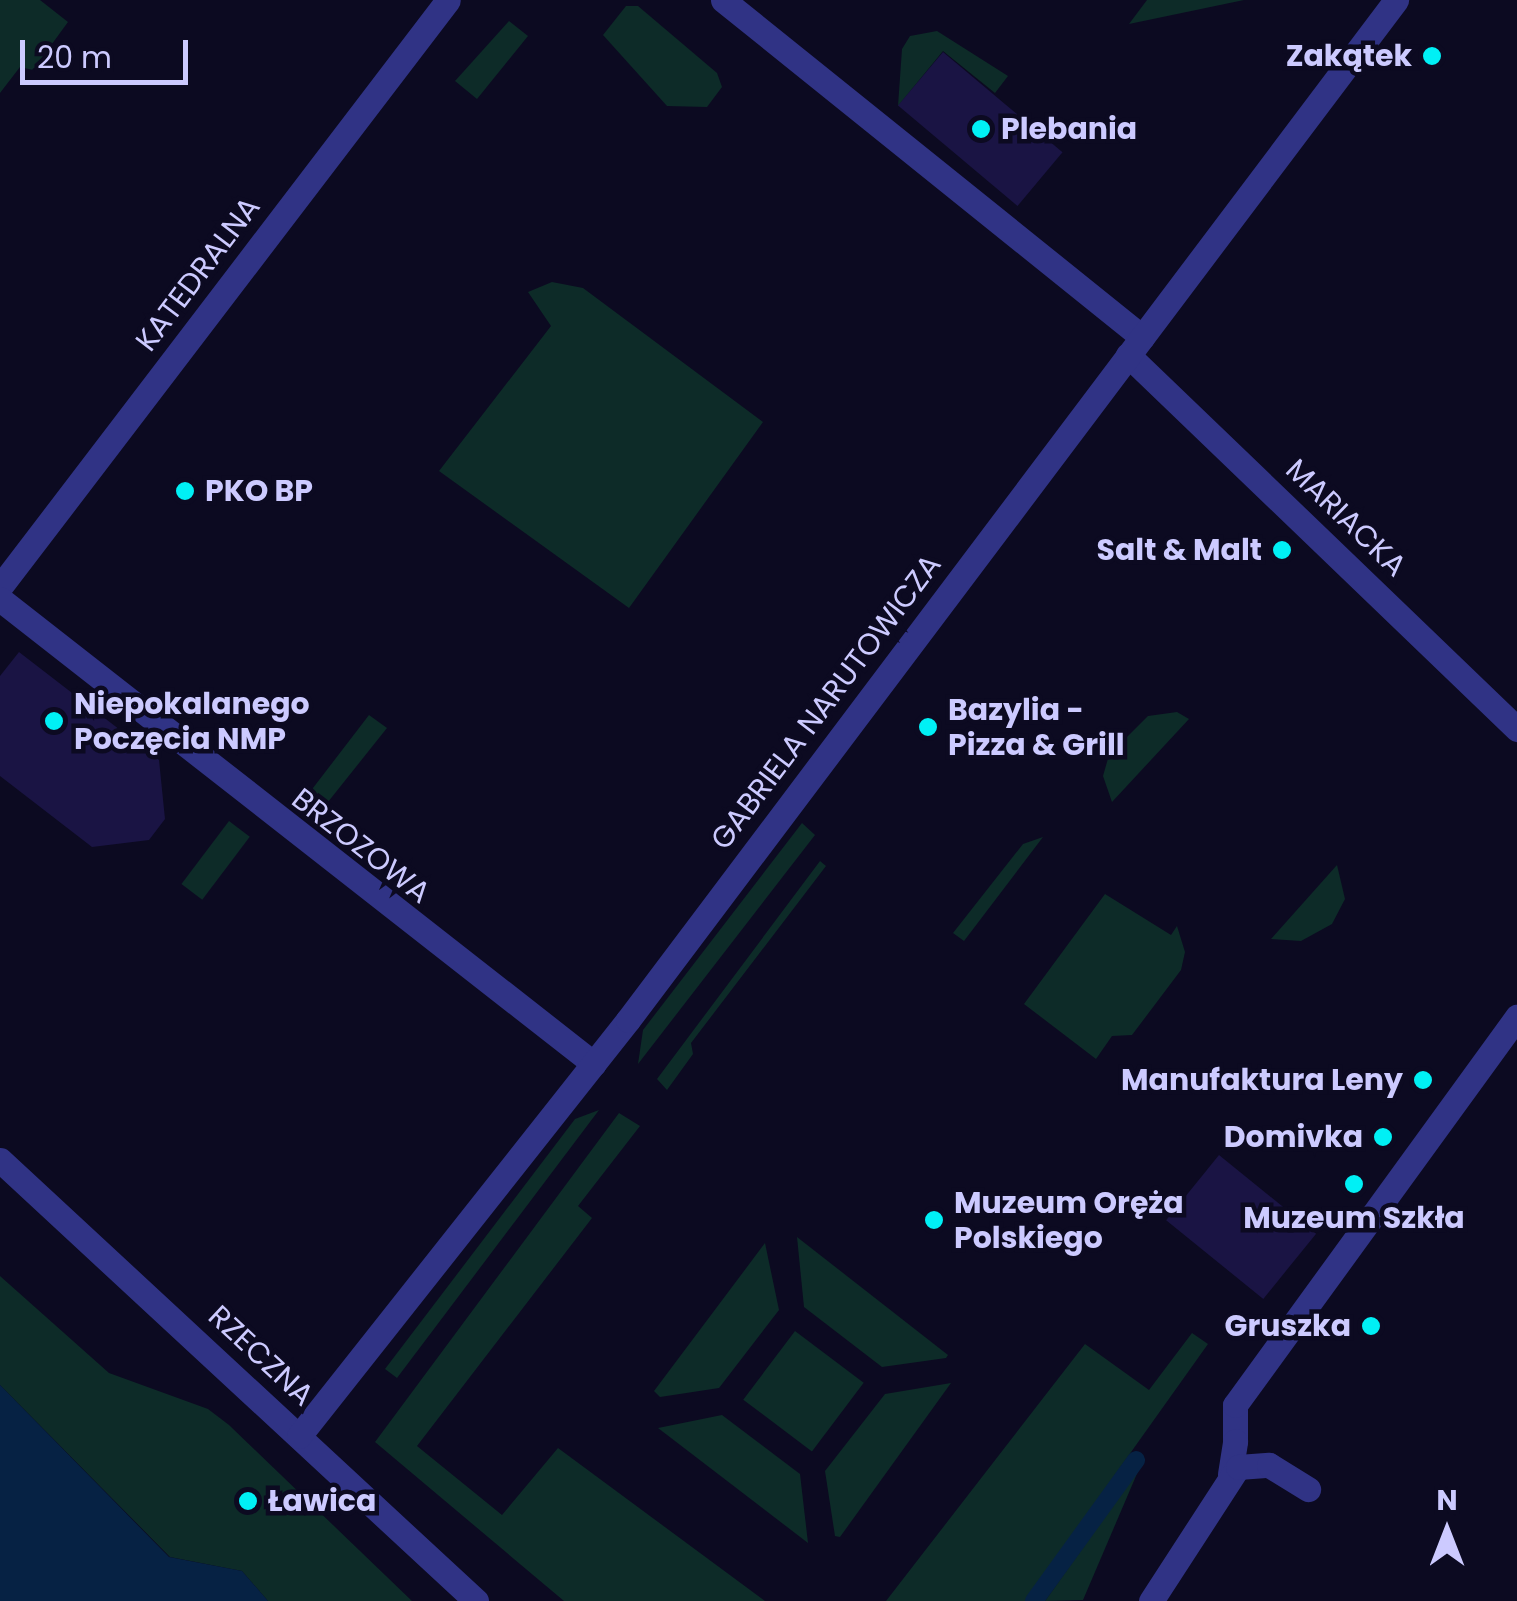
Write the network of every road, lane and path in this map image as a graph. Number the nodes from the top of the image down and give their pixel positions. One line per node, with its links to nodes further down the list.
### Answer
1 (448, 0): 5 (street, KATEDRALNA)
2 (723, 0): 4 (street, MARIACKA)
3 (1393, 4): 4 (street, GABRIELA NARUTOWICZA)
4 (1135, 346): 6 (street, MARIACKA); 8 (street, GABRIELA NARUTOWICZA)
5 (1, 585): 8 (street, BRZOZOWA)
6 (1513, 716)
7 (1517, 1017): 11 (street)
8 (594, 1064): 10 (street, GABRIELA NARUTOWICZA)
9 (0, 1160): 10 (street, RZECZNA)
10 (299, 1436): 13 (street, RZECZNA)
11 (1230, 1474): 12 (street); 14 (street)
12 (1308, 1488)
13 (476, 1601)
14 (1151, 1601)

